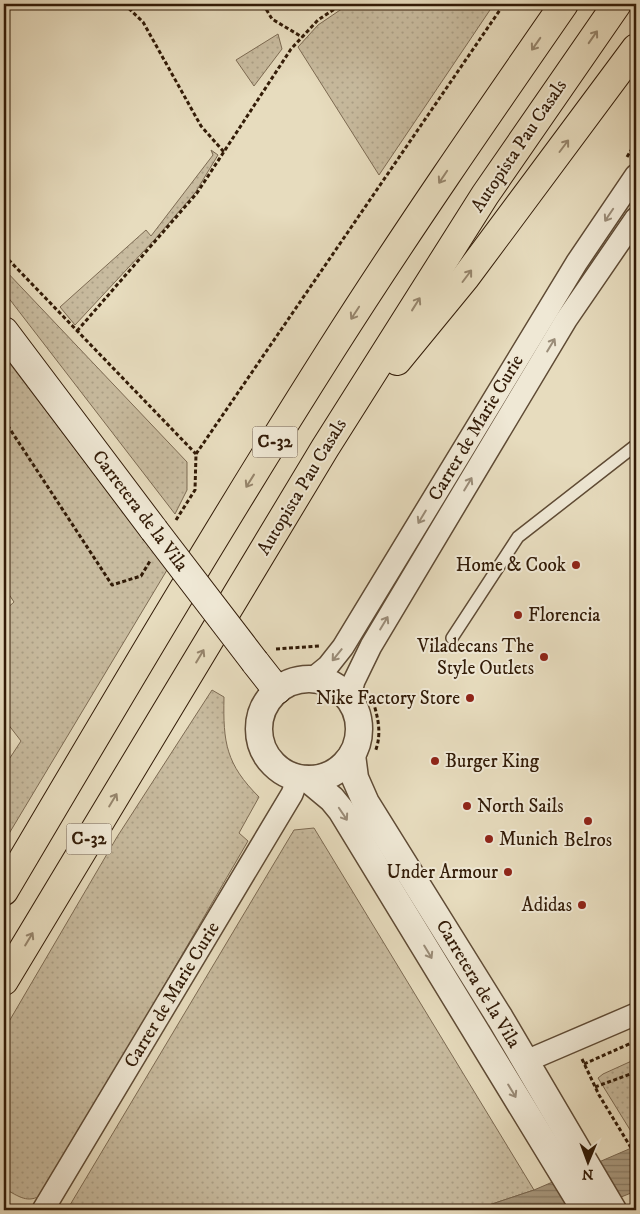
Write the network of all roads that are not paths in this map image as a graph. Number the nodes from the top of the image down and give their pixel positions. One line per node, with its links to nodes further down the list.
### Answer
1 (564, 4): 15 (highway, C-32, one-way to 15)
2 (616, 4): 8 (highway, Autopista Pau Casals / C-32, one-way to 2)
3 (636, 48): 8 (highway, one-way to 3)
4 (636, 175): 10 (street, Carrer de Marie Curie, one-way to 10)
5 (636, 218): 12 (street, Carrer de Marie Curie, one-way to 5)
6 (4, 331): 11 (main road, Carretera de la Vila, bridge)
7 (636, 444): 9 (lane)
8 (325, 448): 16 (highway, Autopista Pau Casals / C-32, one-way to 8)
9 (452, 638)
10 (312, 679): 11 (street); 12 (street)
11 (277, 690): 14 (street)
12 (360, 696): 13 (street)
13 (363, 755): 14 (street); 18 (street, Carretera de la Vila)
14 (303, 779): 19 (street, Carretera de la Vila, one-way to 19); 20 (street, Carrer de Marie Curie)
15 (4, 891)
16 (4, 981)
17 (636, 1014): 18 (street)
18 (524, 1062): 19 (street, Carretera de la Vila)
19 (558, 1143): 21 (street, Carretera de la Vila); 22 (street, Carretera de la Vila)
20 (43, 1210)
21 (585, 1210)
22 (613, 1210)

